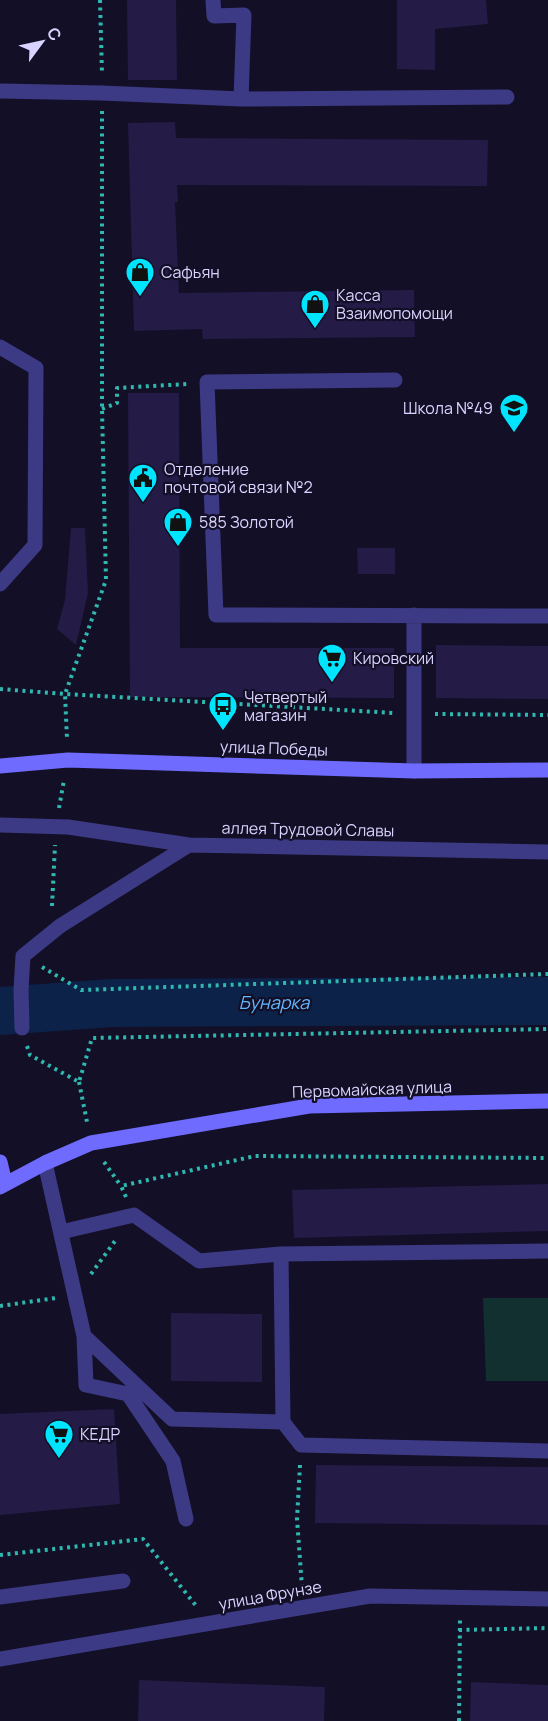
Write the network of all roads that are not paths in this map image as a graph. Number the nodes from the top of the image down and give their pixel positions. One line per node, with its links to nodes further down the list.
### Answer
1 (213, 0): 4 (street)
2 (0, 91): 4 (street)
3 (507, 97): 4 (street)
4 (241, 99)
5 (0, 347): 7 (street)
6 (395, 380): 8 (street)
7 (0, 584)
8 (414, 615): 9 (street); 12 (street)
9 (548, 616)
10 (0, 766): 12 (main road, улица Победы)
11 (548, 770): 12 (main road, улица Победы)
12 (414, 771)
13 (0, 825): 14 (street, аллея Трудовой Славы)
14 (189, 845): 15 (street, аллея Трудовой Славы); 16 (street)
15 (548, 852)
16 (22, 1028)
17 (548, 1101): 19 (main road, Первомайская улица)
18 (0, 1162): 20 (main road)
19 (45, 1162): 20 (main road, Первомайская улица); 21 (street)
20 (3, 1185)
21 (61, 1232): 23 (street); 24 (street)
22 (548, 1251): 23 (street)
23 (281, 1254): 25 (street)
24 (84, 1336): 25 (street); 27 (street)
25 (283, 1422): 26 (street)
26 (548, 1450)
27 (186, 1519)
28 (123, 1581): 29 (street)
29 (0, 1597)
30 (548, 1599): 31 (street, улица Фрунзе)
31 (0, 1659)

